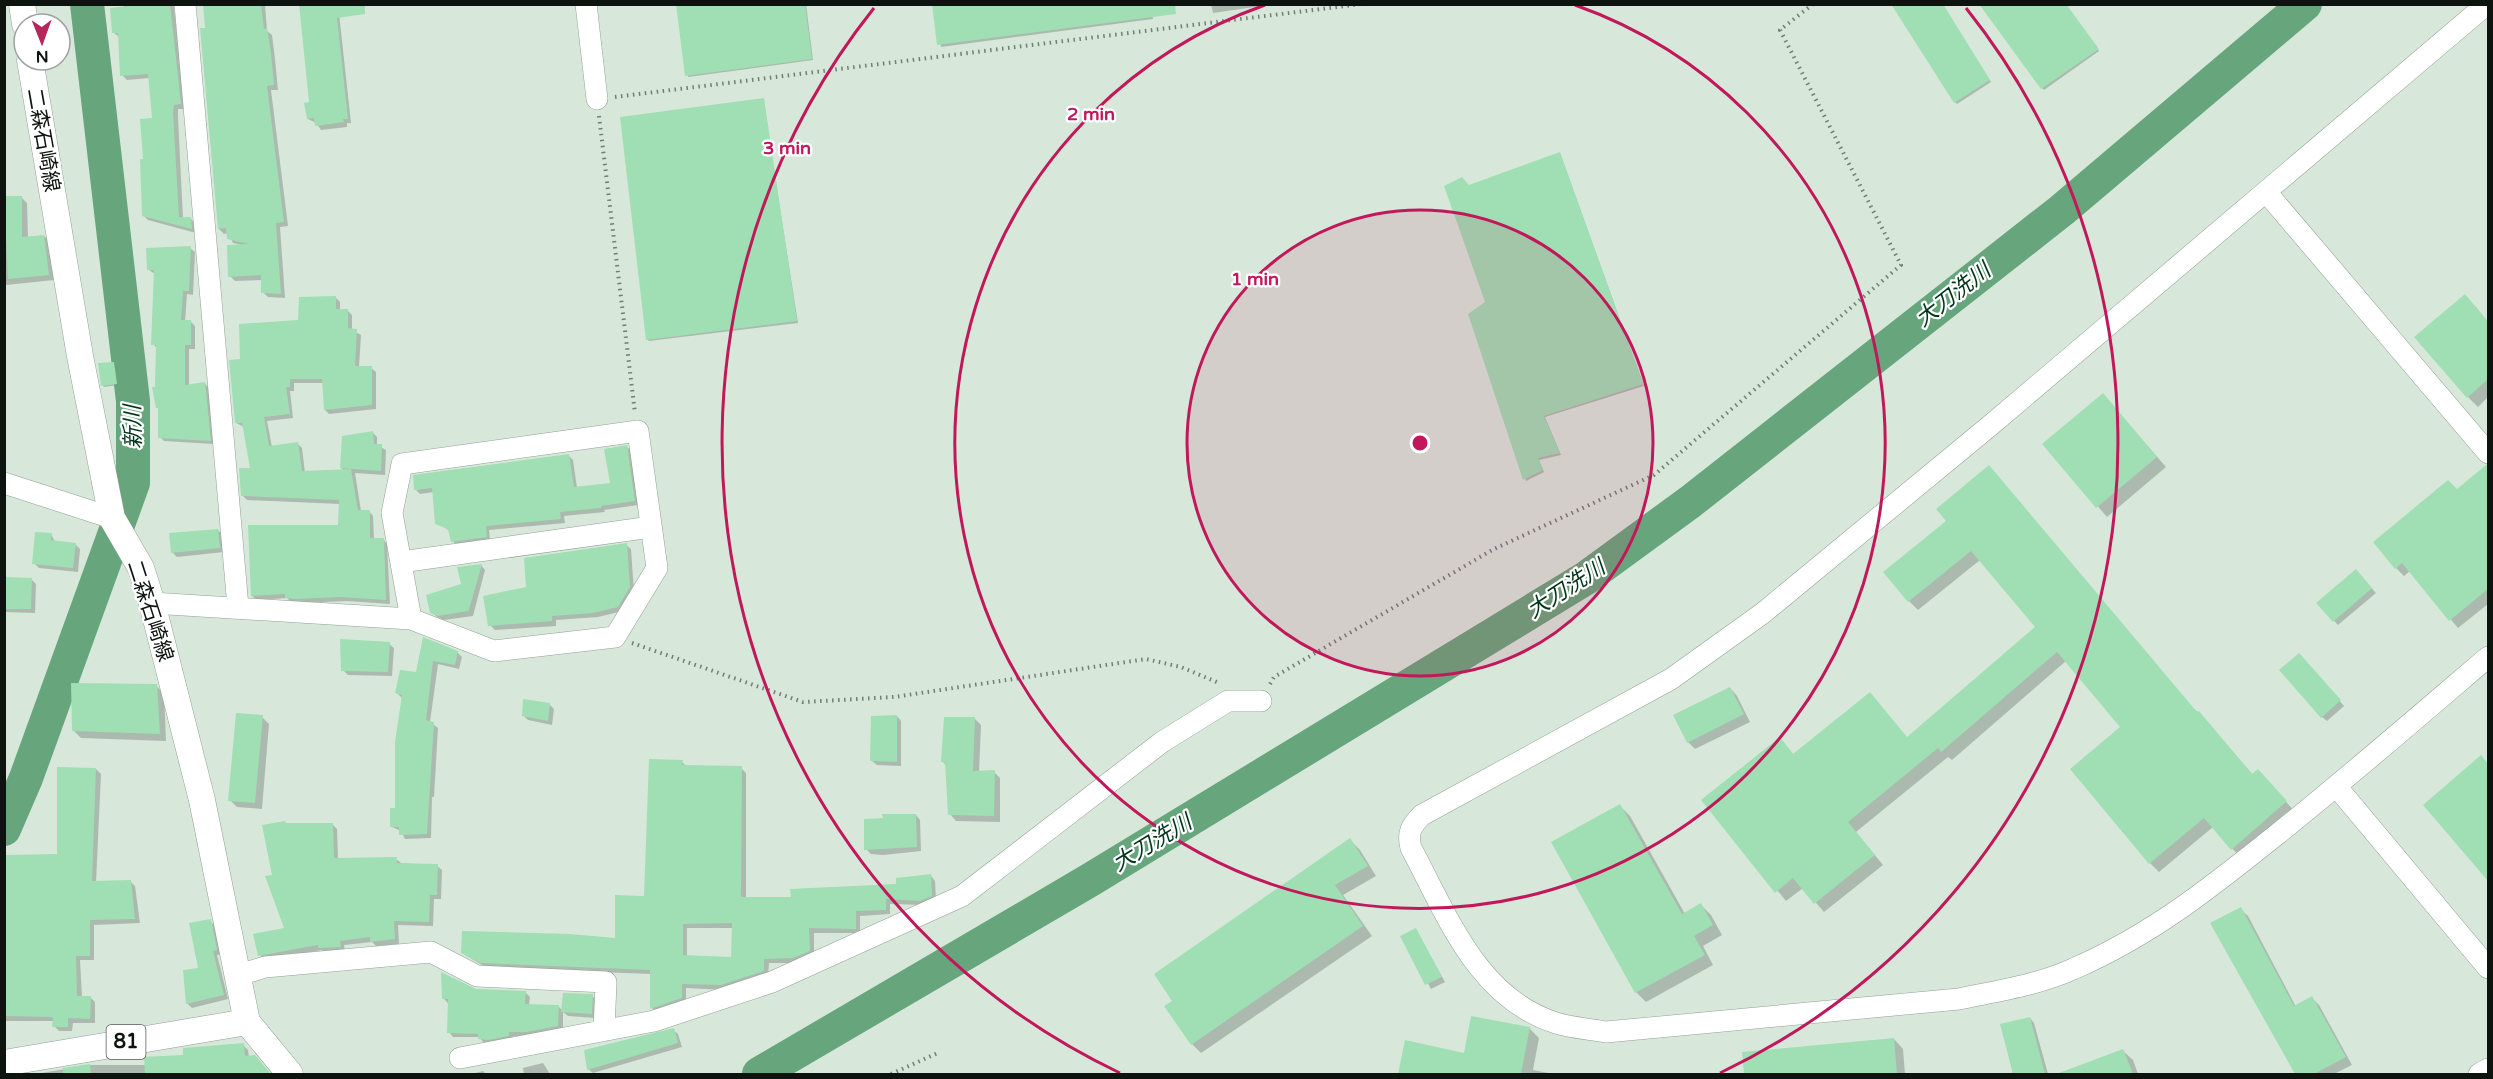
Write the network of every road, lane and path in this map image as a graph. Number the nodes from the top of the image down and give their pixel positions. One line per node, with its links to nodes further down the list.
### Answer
1 (185, 4): 16 (street)
2 (586, 4): 7 (street)
3 (1362, 4): 7 (path)
4 (1813, 4): 21 (path)
5 (2487, 4): 8 (street)
6 (32, 72): 12 (main road, 二森石崎線)
7 (597, 99): 9 (path)
8 (2267, 193): 10 (street); 22 (street)
9 (638, 431): 13 (street); 14 (street)
10 (2488, 453)
11 (4, 483): 12 (street)
12 (112, 518): 15 (main road, 二森石崎線)
13 (651, 527): 14 (street); 18 (street)
14 (400, 562): 17 (street)
15 (152, 603): 16 (street); 24 (main road, 二森石崎線)
16 (238, 607): 17 (street)
17 (411, 619): 18 (street)
18 (615, 637): 20 (path)
19 (2488, 657): 22 (street)
20 (1221, 684)
21 (1262, 701): 26 (street)
22 (2336, 786): 23 (street)
23 (2488, 969)
24 (236, 976): 25 (main road, 二森石崎線); 26 (street)
25 (247, 1022): 29 (main road, 81); 31 (main road)
26 (604, 1030): 28 (street)
27 (940, 1052): 32 (path)
28 (460, 1058)
29 (4, 1063)
30 (2488, 1069): 33 (street)
31 (290, 1074)
32 (891, 1074)
33 (2479, 1074)

